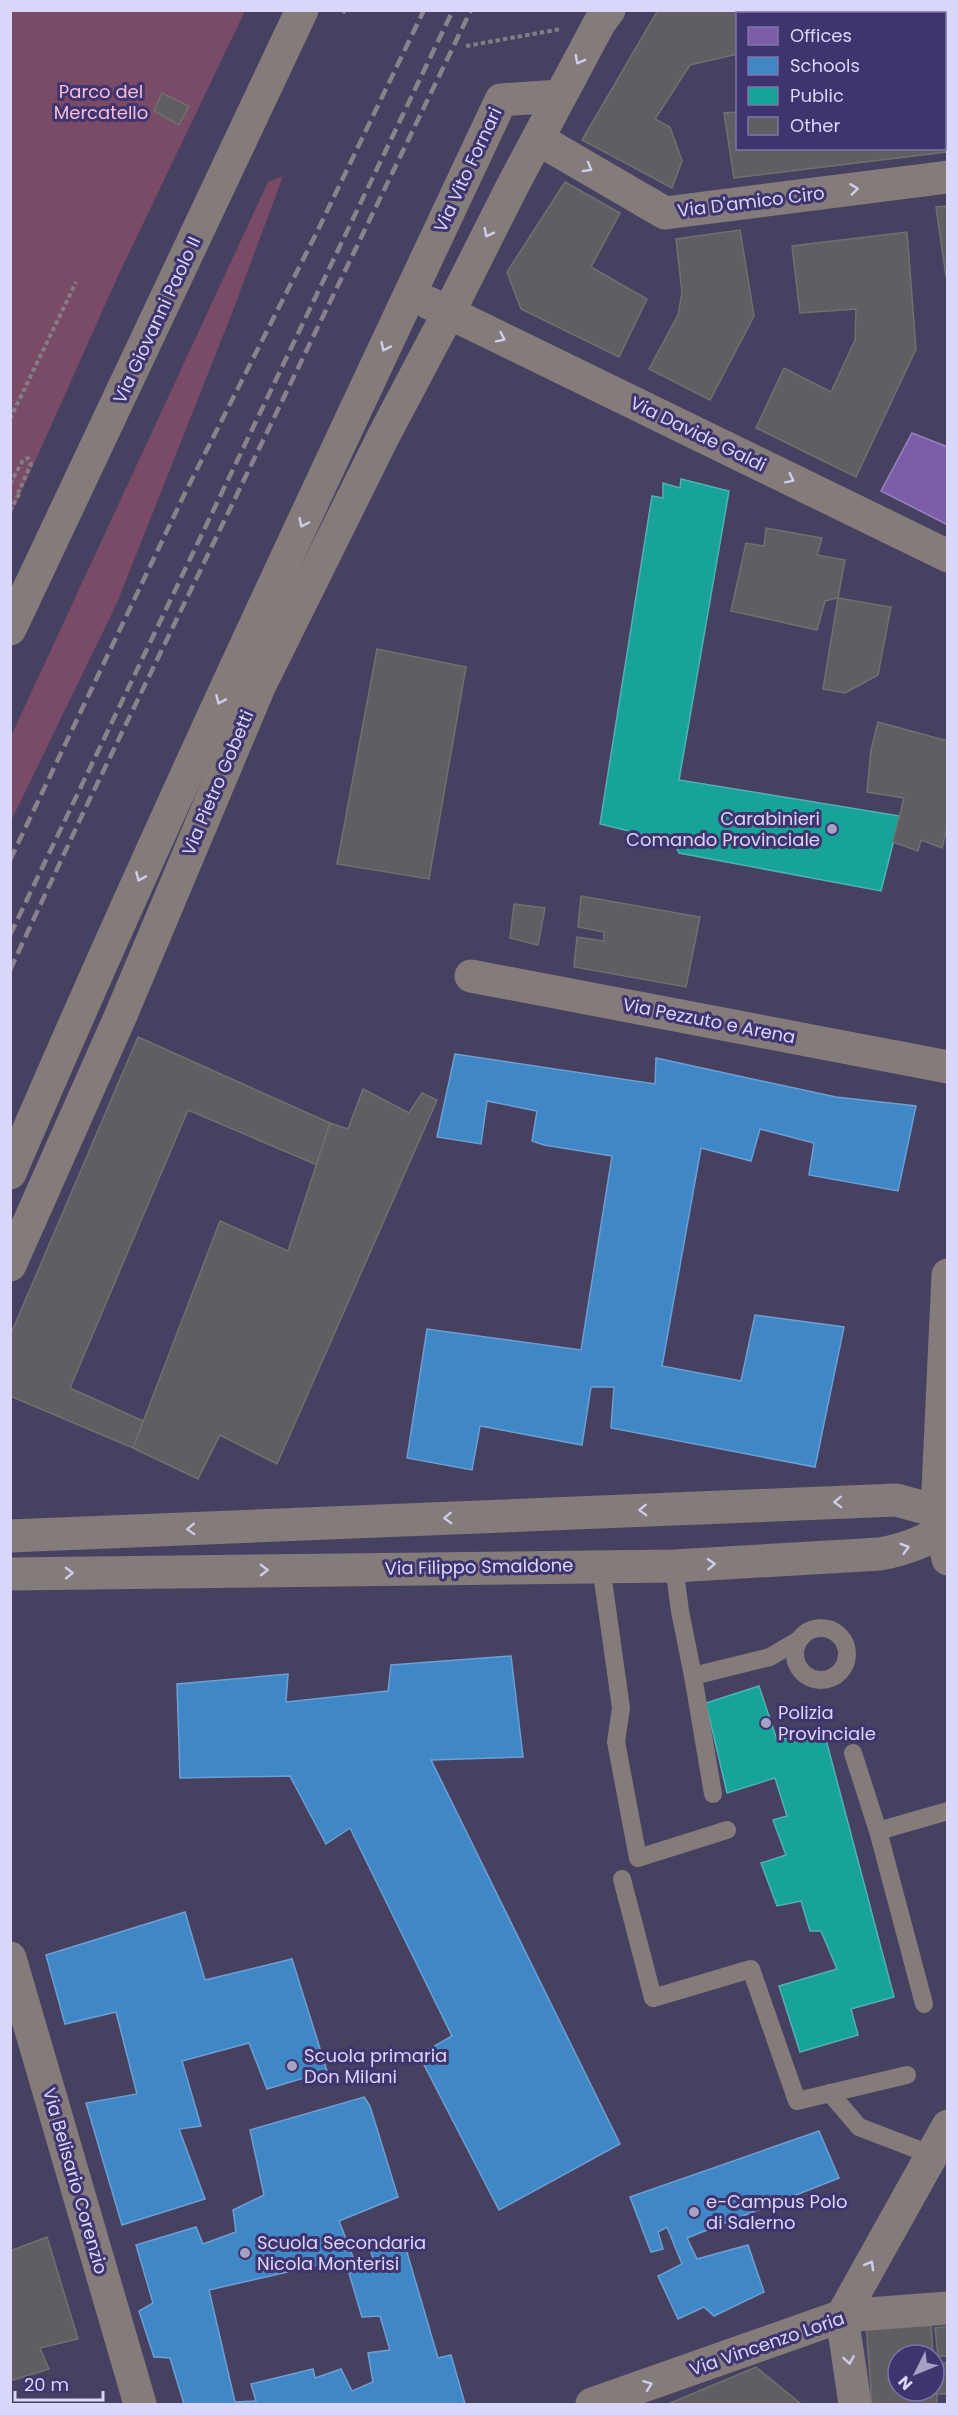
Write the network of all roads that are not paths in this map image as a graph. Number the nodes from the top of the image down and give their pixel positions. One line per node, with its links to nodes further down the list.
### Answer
1 (302, 10): 10 (street, Via Giovanni Paolo II)
2 (604, 16): 3 (street, one-way to 3)
3 (560, 96): 4 (street); 6 (street, Via Vito Fornari)
4 (538, 139): 5 (street, Via D'amico Ciro, one-way to 5); 7 (street, one-way to 7)
5 (948, 177)
6 (410, 294): 7 (street, Via Davide Galdi); 9 (street, Via Pietro Gobetti, one-way to 9)
7 (449, 312): 8 (street, Via Davide Galdi, one-way to 8); 9 (street, Via Pietro Gobetti)
8 (948, 556)
9 (282, 605): 12 (street, Via Pietro Gobetti, one-way to 12); 13 (street, Via Pietro Gobetti)
10 (10, 629)
11 (471, 976): 14 (street, Via Pezzuto e Arena)
12 (79, 1013): 13 (street); 15 (street, Via Pietro Gobetti)
13 (115, 1028): 16 (street, Via Pietro Gobetti)
14 (948, 1067)
15 (10, 1173)
16 (10, 1265)
17 (947, 1290): 18 (street)
18 (943, 1527): 19 (street, one-way to 19); 21 (street, Via Filippo Smaldone, one-way to 18)
19 (10, 1536)
20 (601, 1566): 21 (street, Via Filippo Smaldone); 22 (street, Via Filippo Smaldone, one-way to 20); 28 (lane)
21 (674, 1566): 24 (lane)
22 (10, 1574)
23 (797, 1641): 24 (lane)
24 (693, 1676): 26 (lane)
25 (853, 1753): 29 (lane)
26 (713, 1794)
27 (948, 1811): 29 (lane)
28 (727, 1830)
29 (878, 1831): 32 (lane)
30 (622, 1879): 34 (lane)
31 (10, 1958): 39 (street, Via Belisario Corenzio)
32 (924, 2004)
33 (907, 2075): 34 (lane)
34 (830, 2093): 36 (lane)
35 (948, 2126): 36 (street)
36 (932, 2155): 38 (street, one-way to 36)
37 (948, 2308): 38 (street, Via Vincenzo Loria)
38 (842, 2316): 40 (street, Via Vincenzo Loria, one-way to 38); 41 (street, one-way to 41)
39 (140, 2404)
40 (592, 2404)
41 (855, 2404)

